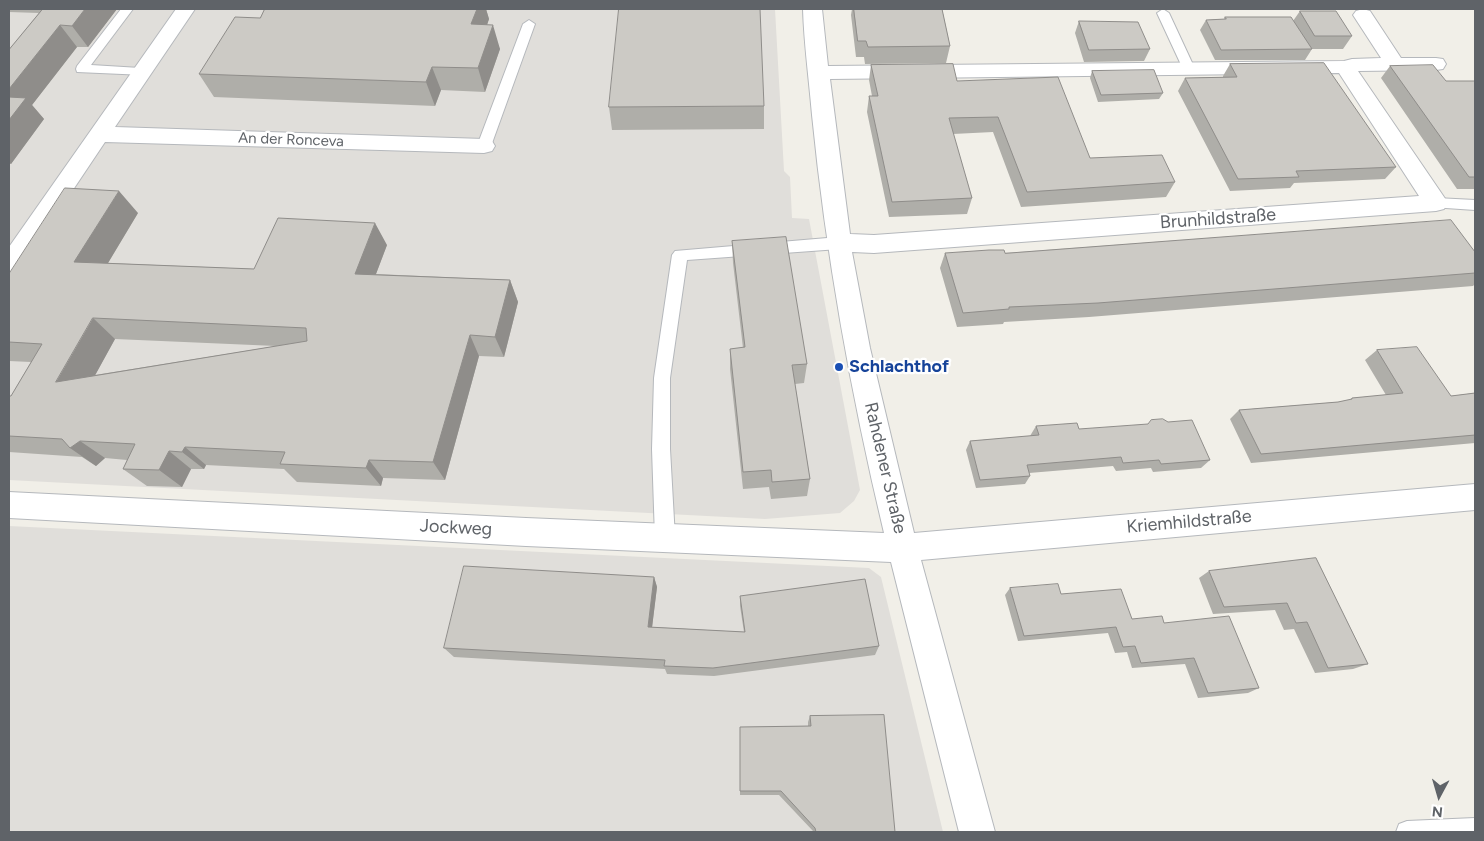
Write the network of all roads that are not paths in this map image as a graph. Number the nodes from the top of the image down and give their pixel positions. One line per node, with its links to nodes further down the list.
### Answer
1 (128, 9): 11 (lane)
2 (184, 9): 11 (street)
3 (812, 9): 12 (street, Rahdener Straße)
4 (1163, 13): 10 (lane)
5 (1363, 15): 7 (street)
6 (529, 24): 14 (lane)
7 (1395, 64): 8 (street); 9 (street)
8 (1436, 64)
9 (1345, 67): 10 (street); 15 (street)
10 (1189, 69): 12 (street)
11 (140, 72): 13 (street)
12 (818, 73): 17 (street, Rahdener Straße)
13 (98, 134): 14 (street, An der Ronceva); 18 (street)
14 (484, 146)
15 (1436, 203): 16 (lane); 17 (street, Brunhildstraße)
16 (1475, 205)
17 (839, 243): 21 (lane); 22 (street, Rahdener Straße)
18 (9, 265)
19 (1475, 497): 22 (street, Kriemhildstraße)
20 (9, 505): 21 (street, Jockweg)
21 (664, 538): 22 (street, Jockweg)
22 (903, 548): 24 (street, Rahdener Straße)
23 (1475, 829): 25 (lane)
24 (977, 832)
25 (1407, 832)

